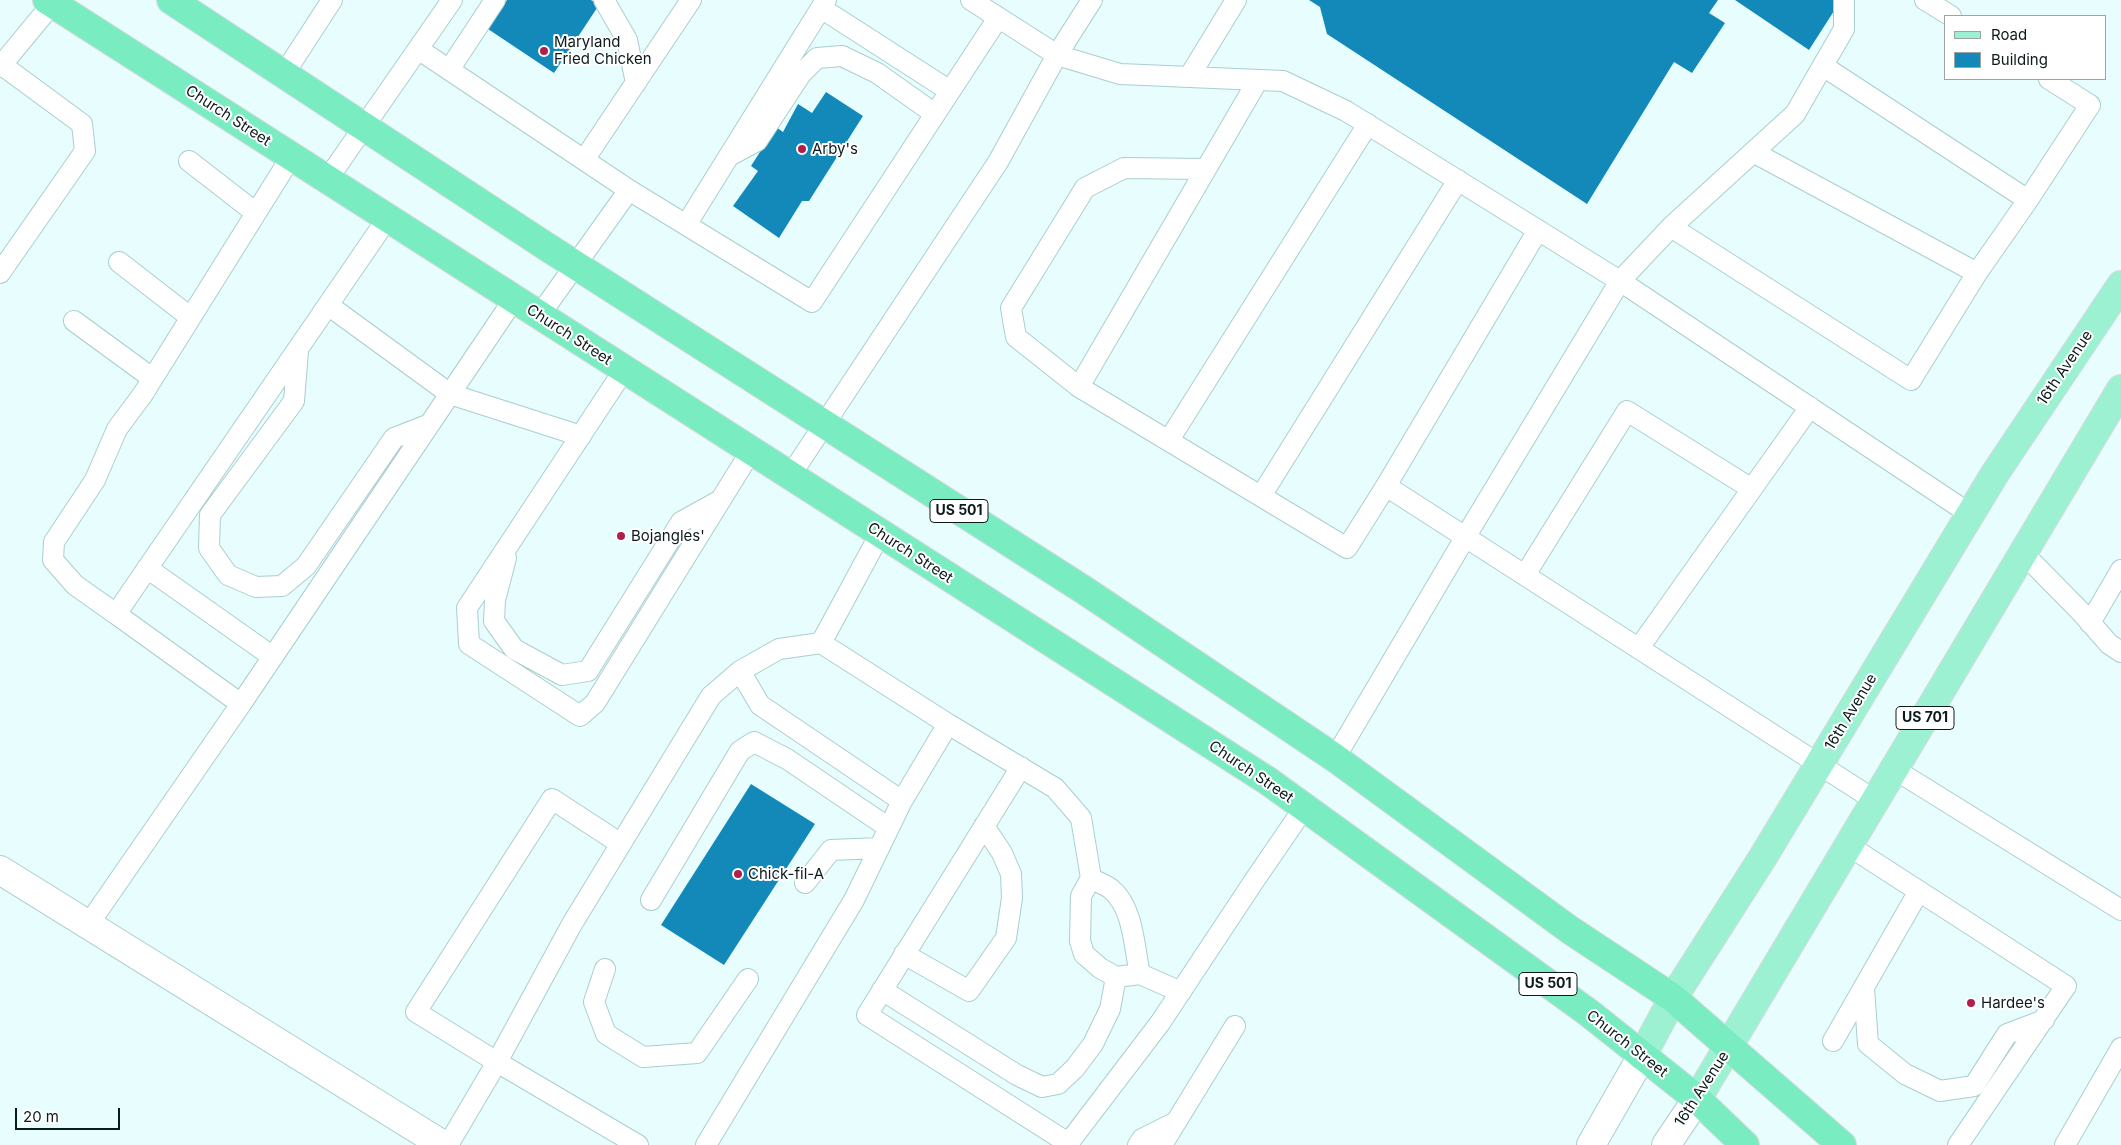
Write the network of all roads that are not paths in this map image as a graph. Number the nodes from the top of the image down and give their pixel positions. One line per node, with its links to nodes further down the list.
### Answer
1 (171, 0): 21 (highway, US 501)
2 (452, 0): 16 (lane)
3 (496, 0): 20 (lane)
4 (604, 0): 25 (lane)
5 (691, 0): 25 (lane)
6 (971, 0): 15 (lane)
7 (1092, 0): 17 (lane)
8 (1236, 0): 22 (lane)
9 (1844, 0): 19 (lane)
10 (1925, 0): 14 (lane)
11 (328, 1): 21 (lane)
12 (49, 2): 18 (lane); 32 (highway, Church Street / US 501)
13 (823, 4): 26 (lane); 31 (lane)
14 (1949, 15)
15 (998, 18): 17 (lane); 26 (lane)
16 (418, 49): 20 (lane); 29 (lane)
17 (1057, 55): 22 (lane); 64 (lane)
18 (1, 66): 47 (lane)
19 (1823, 66): 30 (lane); 39 (lane)
20 (450, 70): 34 (lane)
21 (284, 74): 29 (highway, US 501)
22 (1189, 77): 23 (lane)
23 (1258, 80): 28 (lane); 35 (lane)
24 (2051, 80): 39 (lane)
25 (636, 83): 34 (lane)
26 (950, 91): 27 (lane)
27 (935, 114): 31 (lane); 42 (lane)
28 (1368, 124): 37 (lane); 66 (lane)
29 (365, 128): 36 (lane); 46 (highway, US 501)
30 (1753, 152): 43 (lane); 48 (lane)
31 (729, 156): 42 (lane)
32 (291, 157): 36 (highway, Church Street / US 501); 40 (lane)
33 (188, 160): 40 (lane)
34 (584, 160): 38 (lane)
35 (1206, 169): 59 (lane); 59 (lane)
36 (327, 180): 41 (highway, Church Street / US 501)
37 (1458, 180): 44 (lane); 71 (lane)
38 (629, 190): 42 (lane); 46 (lane)
39 (2028, 200): 48 (lane)
40 (256, 213): 54 (lane)
41 (387, 218): 51 (highway, Church Street / US 501); 52 (lane)
42 (686, 225)
43 (1671, 227): 48 (lane); 49 (lane)
44 (1538, 230): 49 (lane); 69 (lane)
45 (119, 262): 54 (lane)
46 (575, 265): 53 (lane); 64 (highway, US 501)
47 (0, 273)
48 (1977, 273)
49 (1620, 281): 62 (lane); 75 (lane)
50 (2121, 285): 73 (main road, 16th Avenue)
51 (514, 299): 53 (highway, Church Street / US 501); 61 (lane)
52 (328, 305): 56 (lane); 61 (lane)
53 (539, 316): 57 (highway, Church Street / US 501)
54 (190, 317): 58 (lane)
55 (74, 321): 58 (lane)
56 (298, 349): 63 (lane); 78 (lane)
57 (624, 370): 65 (lane); 67 (highway, Church Street / US 501)
58 (152, 378): 81 (lane)
59 (1079, 387): 66 (lane)
60 (2121, 389): 77 (main road, 16th Avenue / US 701)
61 (450, 394): 63 (lane); 65 (lane)
62 (1810, 407): 70 (lane); 73 (lane)
63 (430, 424): 86 (lane)
64 (824, 424): 68 (lane); 90 (highway, US 501)
65 (581, 436): 76 (lane)
66 (1169, 440): 71 (lane)
67 (751, 451): 68 (highway, Church Street / US 501); 72 (lane)
68 (790, 476): 74 (highway, Church Street / US 501)
69 (1386, 486): 71 (lane); 75 (lane)
70 (1752, 489): 80 (lane); 84 (lane)
71 (1261, 496)
72 (721, 500): 76 (lane); 76 (lane)
73 (1970, 514): 91 (main road, 16th Avenue)
74 (880, 534): 83 (lane); 96 (highway, Church Street / US 501)
75 (1466, 536): 80 (lane); 90 (lane)
76 (510, 542)
77 (2024, 553): 82 (lane); 93 (main road, 16th Avenue / US 701)
78 (147, 568): 81 (lane); 86 (lane)
79 (2121, 570): 82 (lane)
80 (1525, 575): 84 (lane)
81 (116, 614): 88 (lane)
82 (2090, 623): 85 (lane)
83 (821, 643): 87 (lane); 89 (lane)
84 (1639, 648): 91 (lane)
85 (2121, 652)
86 (273, 657): 88 (lane)
87 (740, 671): 94 (lane); 99 (lane)
88 (241, 704): 108 (lane)
89 (948, 724): 92 (lane); 94 (lane)
90 (1335, 758): 117 (highway, US 501)
91 (1819, 765): 95 (lane); 117 (main road, 16th Avenue)
92 (1021, 767): 97 (lane); 103 (lane)
93 (1894, 769): 95 (main road, 16th Avenue / US 701); 107 (lane)
94 (902, 801): 98 (lane)
95 (1876, 801): 100 (main road, 16th Avenue / US 701)
96 (1304, 808): 116 (lane); 123 (highway, Church Street / US 501)
97 (984, 826): 109 (lane); 109 (lane)
98 (889, 828): 101 (lane); 106 (lane)
99 (620, 844): 124 (lane); 124 (lane)
100 (1849, 846): 105 (lane); 121 (main road, 16th Avenue / US 701)
101 (879, 848): 104 (lane); 131 (lane)
102 (0, 870): 108 (street)
103 (1091, 878): 111 (lane); 112 (lane)
104 (805, 883)
105 (1919, 892): 114 (lane); 118 (lane)
106 (651, 900)
107 (2121, 910)
108 (88, 925): 128 (street)
109 (904, 954): 115 (lane)
110 (605, 969): 113 (lane)
111 (1140, 974): 112 (lane); 116 (lane)
112 (1116, 977): 115 (lane)
113 (748, 979)
114 (1864, 988): 118 (lane); 120 (lane)
115 (882, 990): 127 (lane)
116 (1181, 992): 127 (lane)
117 (1673, 998): 121 (highway, US 501); 123 (main road, 16th Avenue)
118 (2044, 1020): 138 (lane)
119 (1235, 1026): 126 (lane)
120 (1833, 1041)
121 (1729, 1047): 125 (main road, 16th Avenue); 137 (highway, US 501)
122 (2121, 1048): 139 (lane)
123 (1642, 1056): 125 (highway, Church Street / US 501); 134 (street, 16th Avenue)
124 (497, 1062): 129 (lane); 130 (lane)
125 (1697, 1099): 135 (street, 16th Avenue); 136 (highway, Church Street / US 501)
126 (1176, 1122): 132 (lane); 133 (lane)
127 (1068, 1144)
128 (443, 1145)
129 (448, 1145)
130 (638, 1145)
131 (706, 1145)
132 (1138, 1145)
133 (1162, 1145)
134 (1591, 1145)
135 (1666, 1145)
136 (1746, 1145)
137 (1842, 1145)
138 (1958, 1145)
139 (2065, 1145)

